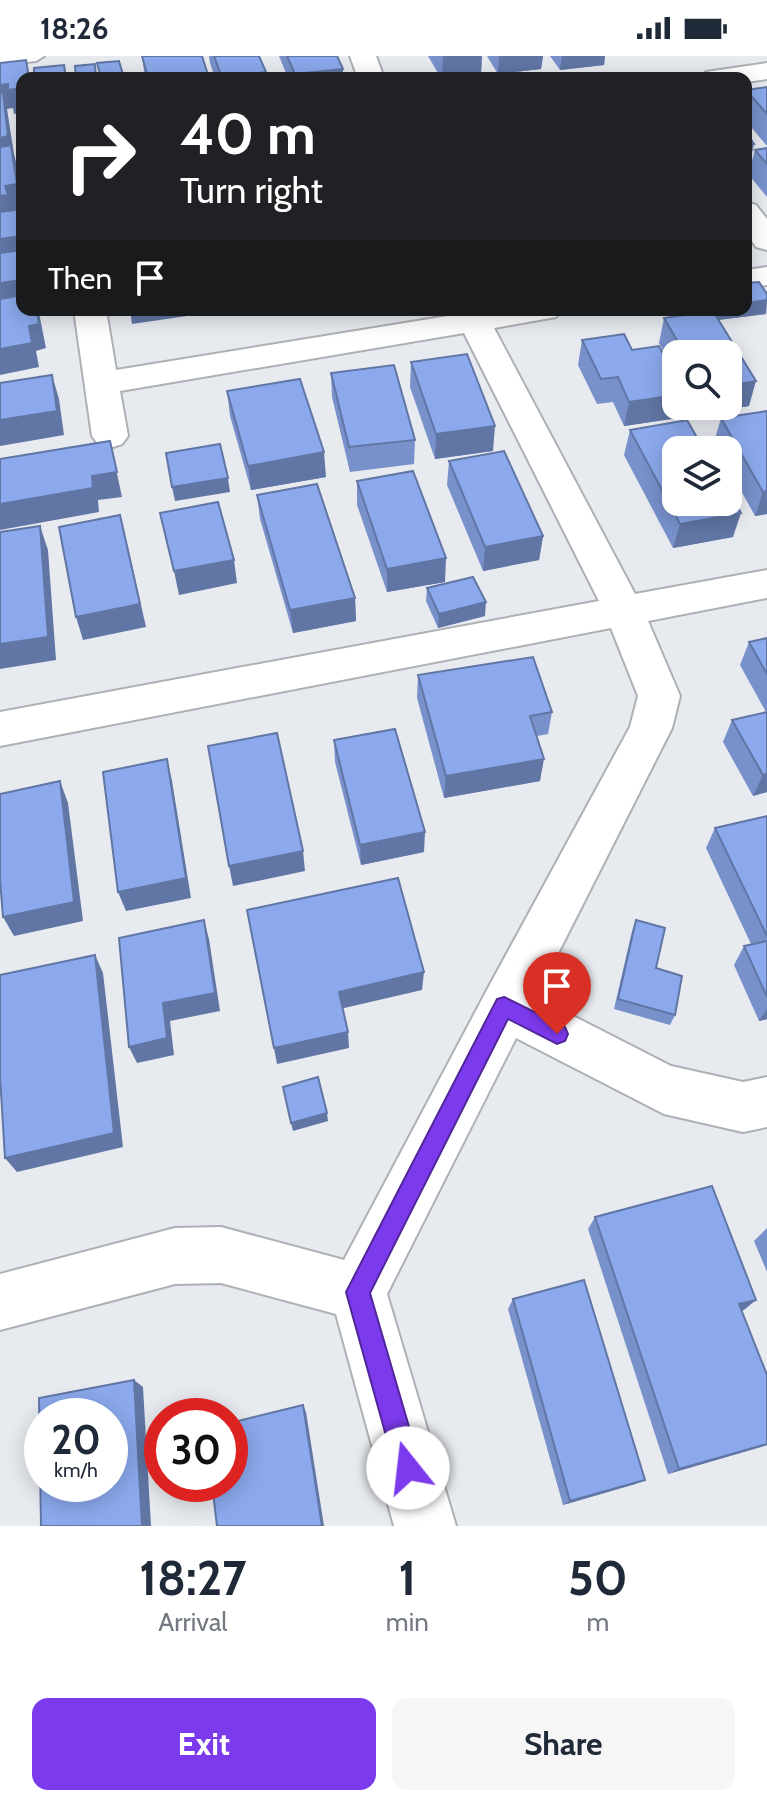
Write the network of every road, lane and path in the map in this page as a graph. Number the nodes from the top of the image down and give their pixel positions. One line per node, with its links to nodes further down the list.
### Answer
1 (36, 56): 2 (lane)
2 (0, 60)
3 (752, 220): 4 (street)
4 (767, 241)
5 (91, 316): 7 (street)
6 (471, 316): 7 (street); 10 (street)
7 (101, 383): 8 (street)
8 (110, 436)
9 (767, 584): 10 (street)
10 (624, 611): 11 (street); 12 (street)
11 (0, 729)
12 (504, 1006): 13 (street); 14 (street)
13 (767, 1102)
14 (358, 1292): 15 (street); 16 (street)
15 (0, 1302)
16 (425, 1526)

